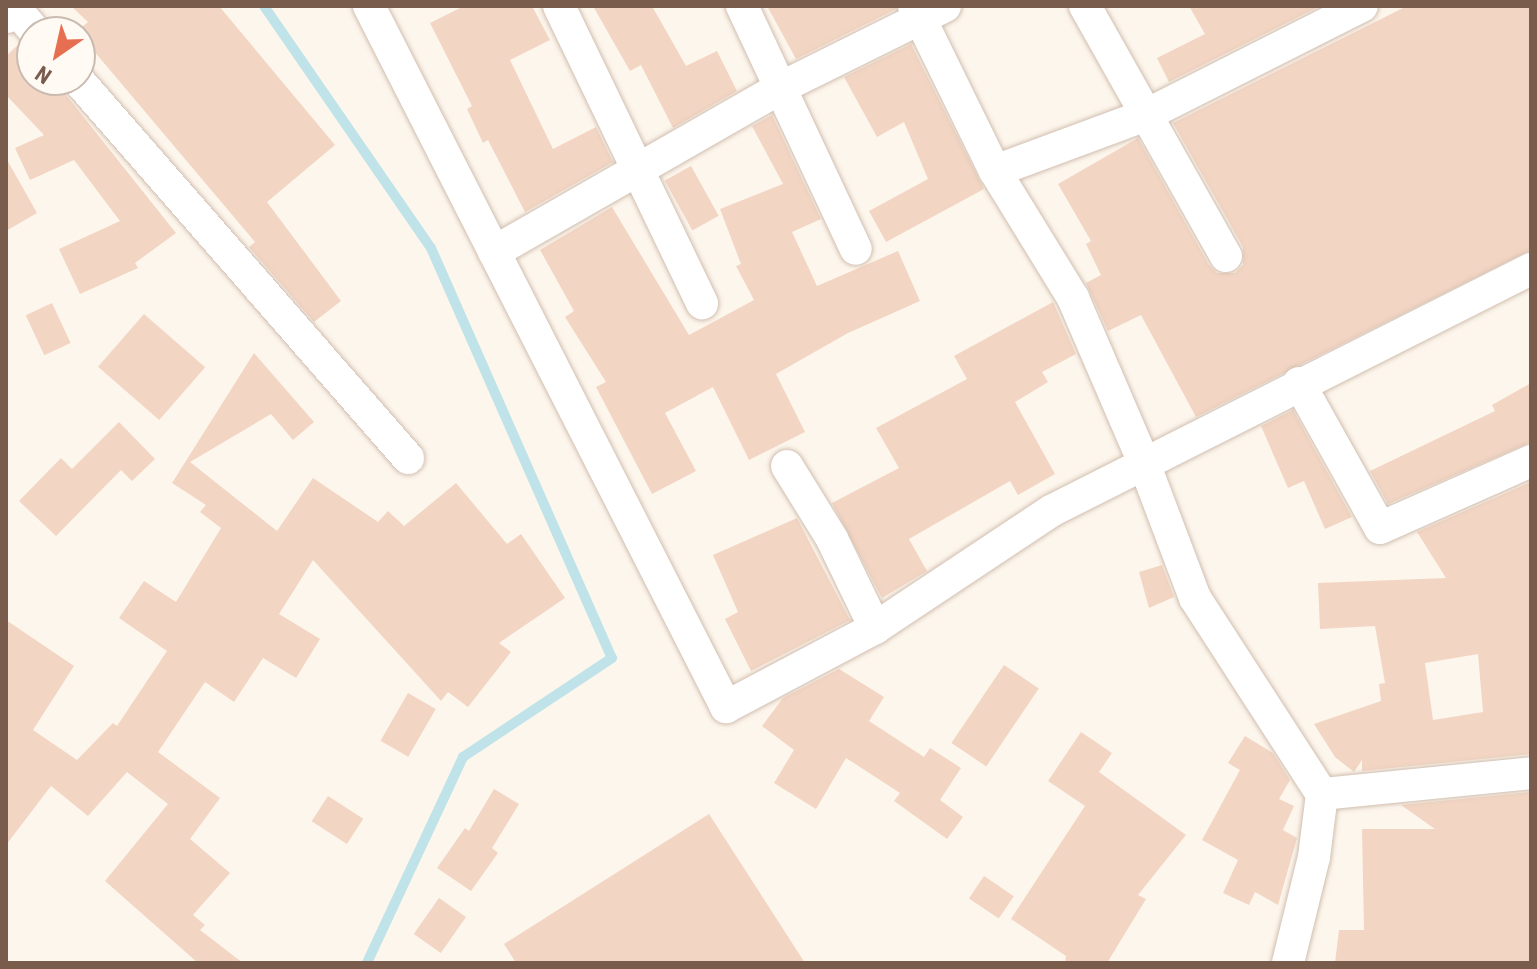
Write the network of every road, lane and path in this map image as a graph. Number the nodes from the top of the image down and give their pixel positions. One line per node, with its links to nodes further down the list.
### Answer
1 (13, 6): 8 (street)
2 (369, 6): 15 (street)
3 (559, 6): 12 (street)
4 (742, 6): 9 (street)
5 (1085, 6): 11 (street)
6 (1362, 6): 11 (street)
7 (927, 10): 9 (street); 13 (street)
8 (6, 13)
9 (782, 87): 12 (street); 14 (street)
10 (92, 96): 20 (street)
11 (1144, 116): 13 (street); 16 (street)
12 (635, 170): 15 (street); 18 (street)
13 (995, 171): 22 (street)
14 (856, 249)
15 (494, 252): 24 (street)
16 (1226, 256)
17 (1531, 269): 19 (street)
18 (702, 303)
19 (1299, 383): 21 (street); 22 (street)
20 (408, 458)
21 (1531, 461)
22 (1144, 463): 24 (street); 26 (street)
23 (787, 466): 24 (street)
24 (875, 628)
25 (1531, 773): 26 (street)
26 (1322, 794): 27 (street)
27 (1288, 963)

